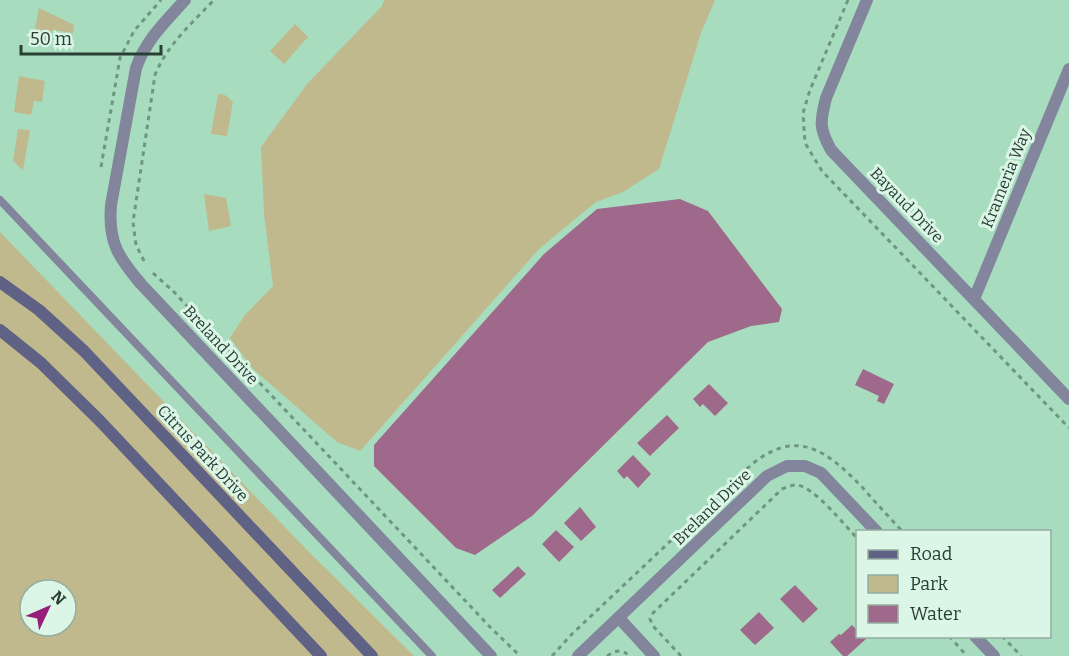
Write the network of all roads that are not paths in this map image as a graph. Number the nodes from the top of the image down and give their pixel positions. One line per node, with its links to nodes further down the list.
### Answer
1 (185, 0): 15 (street, Breland Drive)
2 (867, 0): 6 (street, Bayaud Drive)
3 (1069, 69): 6 (street, Krameria Way)
4 (0, 200): 14 (lane)
5 (0, 282): 13 (street, Citrus Park Drive)
6 (974, 299): 8 (street, Bayaud Drive)
7 (0, 330): 12 (street)
8 (1069, 399)
9 (876, 530): 10 (street, Breland Drive)
10 (619, 618): 16 (street, Breland Drive); 17 (street)
11 (977, 638): 18 (street)
12 (321, 656)
13 (372, 656)
14 (432, 656)
15 (491, 656)
16 (579, 656)
17 (654, 656)
18 (994, 656)

